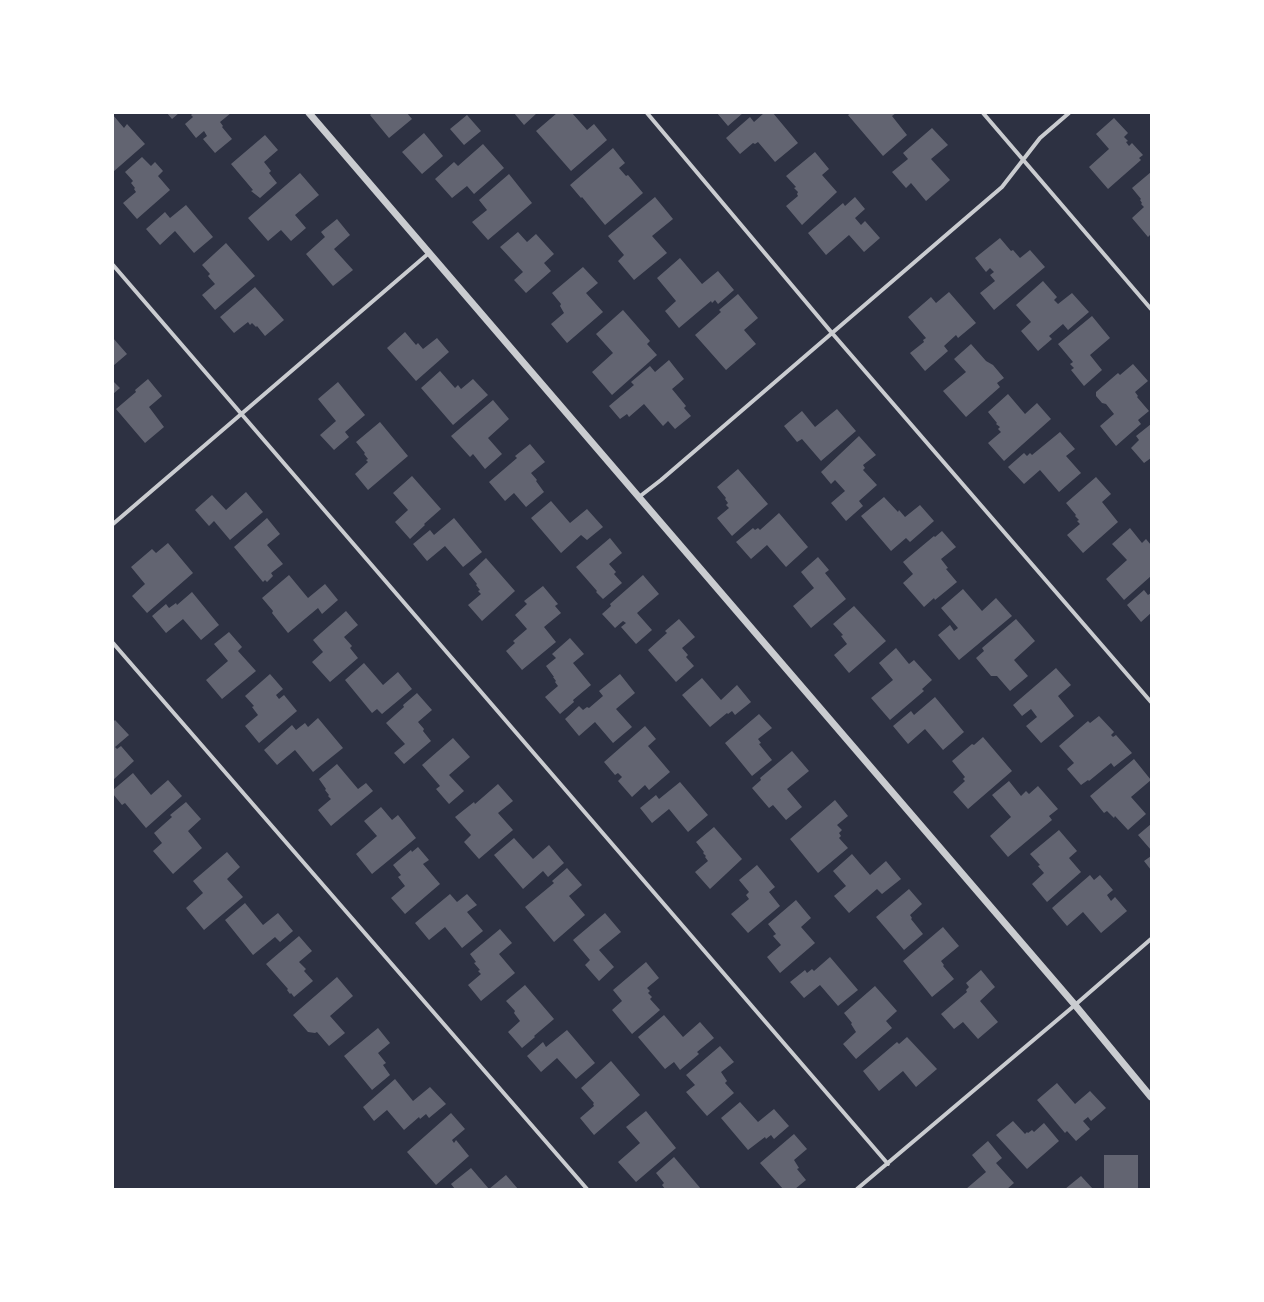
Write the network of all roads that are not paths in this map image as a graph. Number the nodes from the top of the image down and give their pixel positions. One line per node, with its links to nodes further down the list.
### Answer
1 (309, 113): 6 (street)
2 (647, 113): 9 (street)
3 (983, 113): 5 (street)
4 (1069, 113): 5 (street)
5 (1023, 160): 8 (street); 9 (street)
6 (429, 253): 10 (street); 11 (street)
7 (113, 265): 10 (street)
8 (1151, 309)
9 (832, 333): 11 (street); 14 (street)
10 (242, 414): 12 (street); 18 (street)
11 (639, 497): 16 (street)
12 (113, 524)
13 (113, 643): 19 (street)
14 (1151, 702)
15 (1151, 939): 16 (street)
16 (1075, 1005): 17 (street); 18 (street)
17 (1151, 1097)
18 (888, 1164): 20 (street)
19 (587, 1189)
20 (857, 1189)

